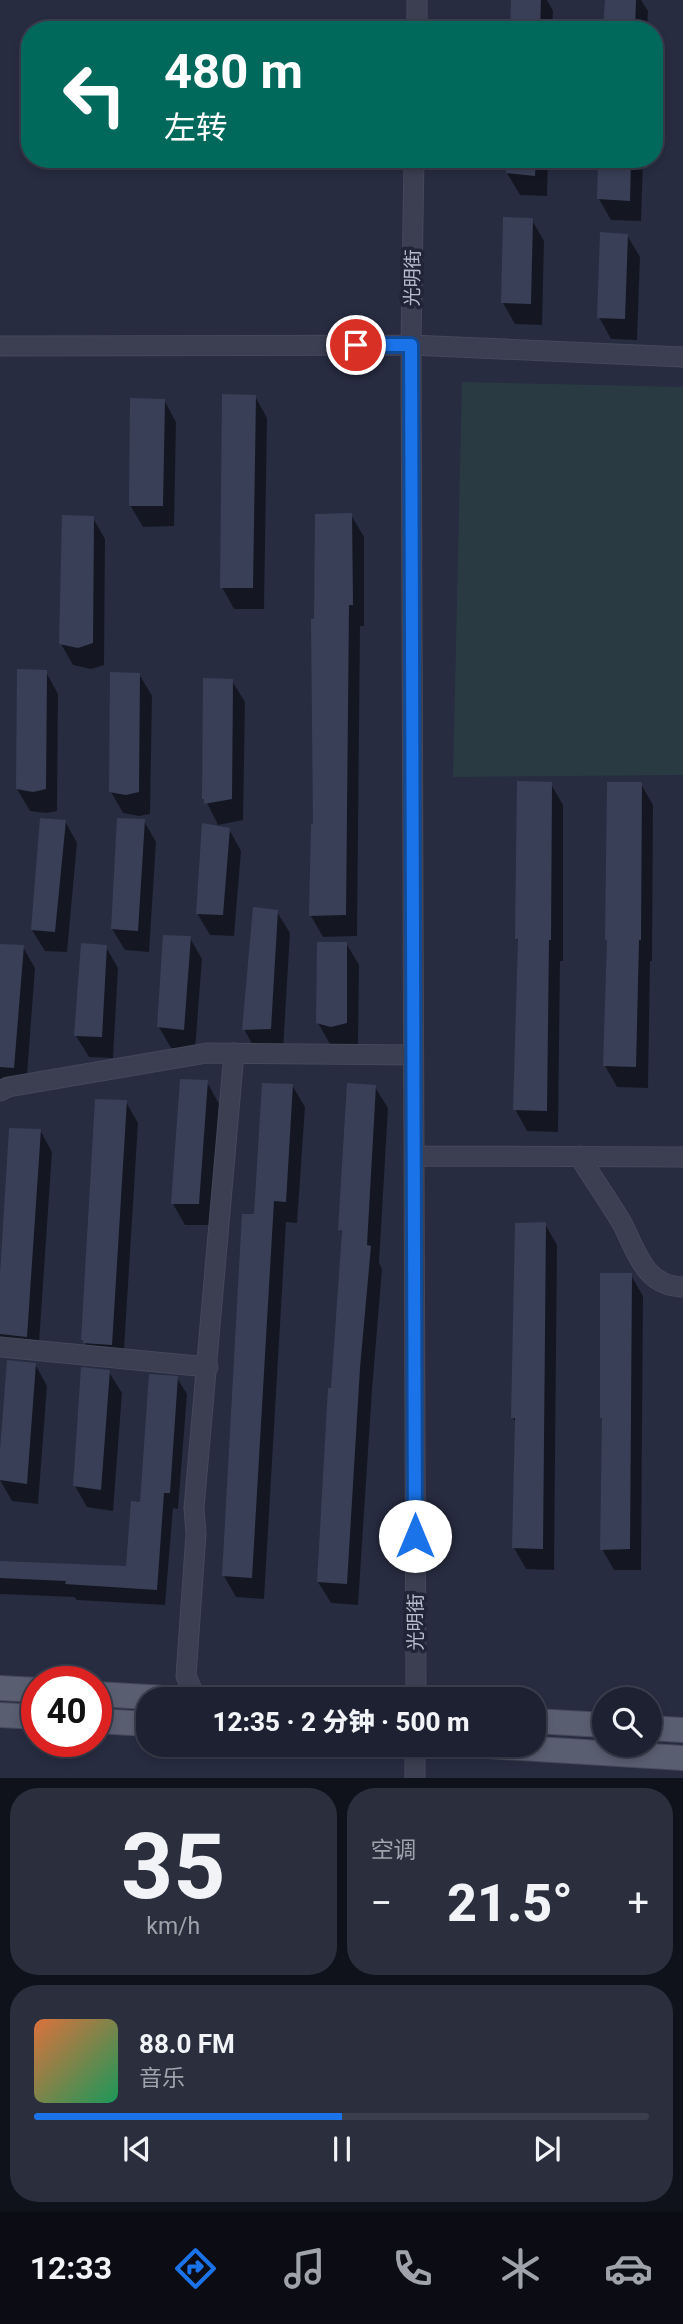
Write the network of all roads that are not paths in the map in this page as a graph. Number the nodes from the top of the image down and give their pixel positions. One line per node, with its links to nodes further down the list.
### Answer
1 (417, 0): 2 (street)
2 (416, 21)
3 (414, 168): 4 (street, 光明街)
4 (411, 345): 5 (street); 6 (street); 8 (street, 光明街)
5 (0, 346)
6 (683, 357)
7 (234, 1053): 8 (street); 9 (street); 15 (street)
8 (414, 1055): 10 (street, 光明街)
9 (0, 1091)
10 (414, 1156): 11 (street); 17 (street, 光明街)
11 (579, 1156): 12 (street); 13 (street)
12 (683, 1157)
13 (683, 1287)
14 (0, 1347): 15 (street)
15 (208, 1367): 16 (street)
16 (191, 1687)
17 (416, 1687)
18 (0, 1688): 19 (main road)
19 (21, 1689)
20 (112, 1695): 21 (main road)
21 (136, 1696)
22 (0, 1715): 23 (main road)
23 (21, 1716)
24 (112, 1722): 26 (main road)
25 (546, 1722): 27 (main road)
26 (136, 1723)
27 (592, 1724)
28 (662, 1729): 29 (main road)
29 (683, 1730)
30 (546, 1750): 32 (main road)
31 (415, 1757): 33 (street)
32 (683, 1758)
33 (415, 1778)

